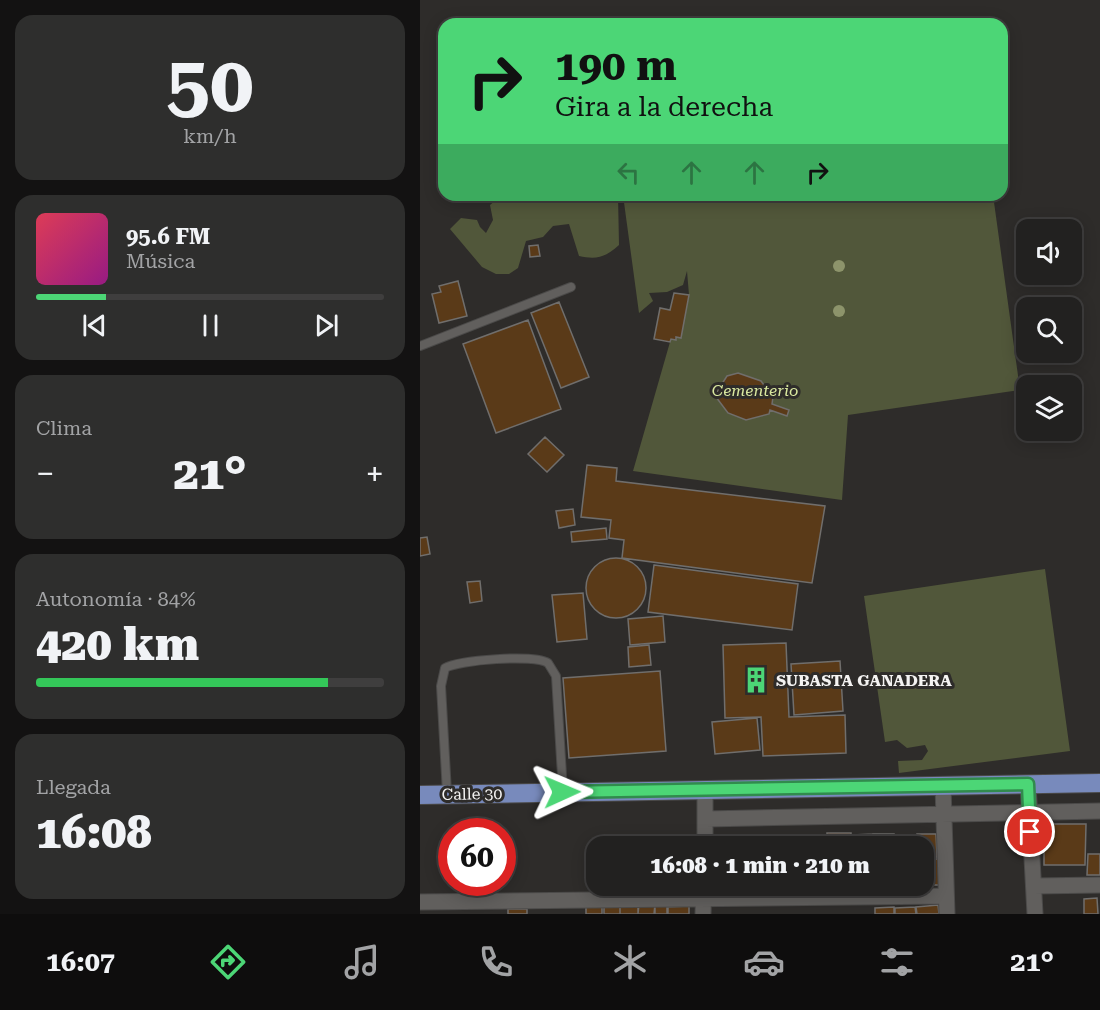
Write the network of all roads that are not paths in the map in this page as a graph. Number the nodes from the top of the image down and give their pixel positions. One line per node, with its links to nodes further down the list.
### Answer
1 (571, 287): 2 (lane)
2 (420, 345)
3 (1100, 783): 4 (main road, Calle 30)
4 (1028, 784): 5 (main road, Calle 30); 11 (street)
5 (943, 786): 6 (main road, Calle 30); 12 (street)
6 (705, 790): 7 (main road, Calle 30); 13 (street)
7 (562, 792): 8 (main road, Calle 30); 8 (lane)
8 (447, 794): 9 (main road, Calle 30)
9 (420, 795)
10 (1100, 812): 11 (street)
11 (1029, 814): 12 (street); 16 (street)
12 (944, 815): 13 (street); 17 (street)
13 (706, 819): 14 (street)
14 (705, 836)
15 (1100, 885): 16 (street)
16 (1034, 886): 22 (street)
17 (946, 896): 18 (street); 21 (street)
18 (703, 899): 20 (street)
19 (420, 902): 20 (street)
20 (582, 907)
21 (946, 914)
22 (1035, 914)

